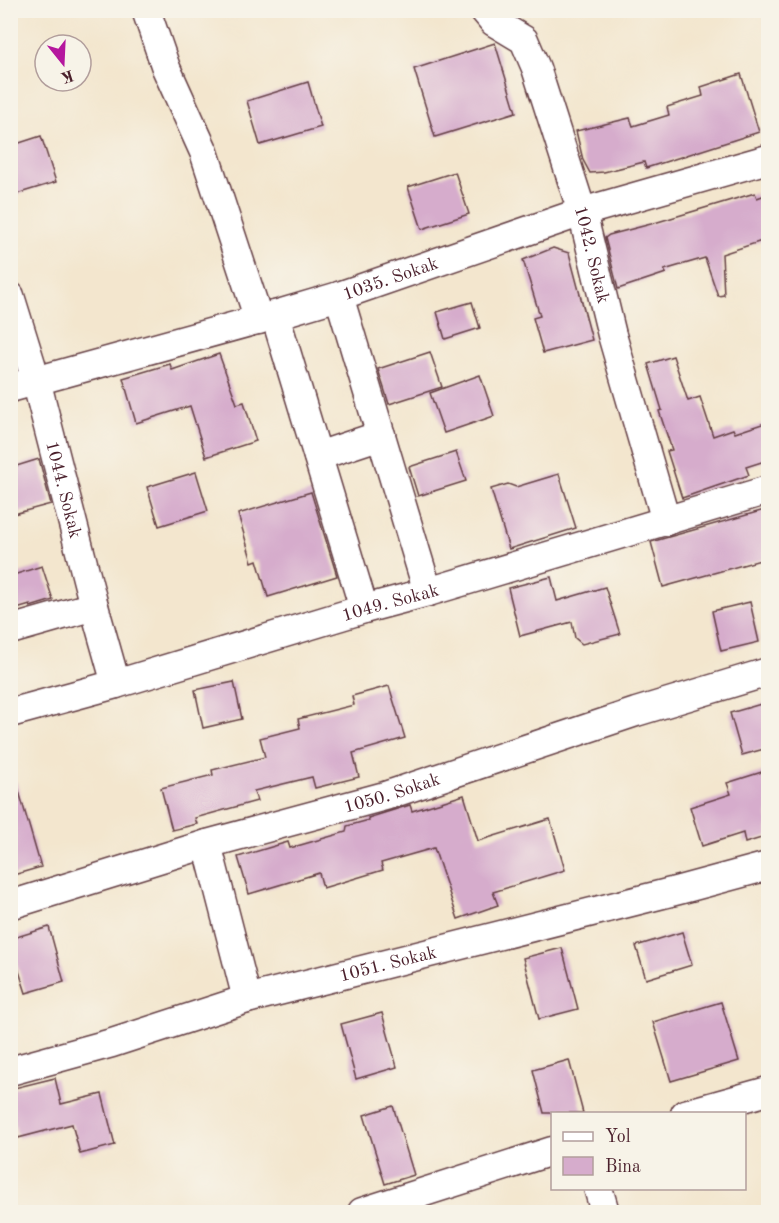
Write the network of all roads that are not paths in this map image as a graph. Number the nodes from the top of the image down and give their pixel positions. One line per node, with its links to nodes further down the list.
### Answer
1 (146, 10): 7 (street)
2 (484, 10): 4 (street, 1042. Sokak)
3 (768, 159): 4 (street, 1035. Sokak)
4 (582, 212): 6 (street, 1035. Sokak); 12 (street, 1042. Sokak)
5 (10, 296): 8 (street, 1044. Sokak)
6 (339, 296): 7 (street, 1035. Sokak); 9 (street)
7 (267, 318): 8 (street, 1035. Sokak); 10 (street)
8 (23, 384): 14 (street, 1044. Sokak)
9 (381, 435): 10 (street); 13 (street)
10 (318, 456): 15 (street)
11 (768, 490): 12 (street, 1049. Sokak)
12 (666, 521): 13 (street, 1049. Sokak)
13 (428, 592): 15 (street, 1049. Sokak)
14 (94, 606): 16 (street); 18 (street, 1044. Sokak)
15 (364, 609): 18 (street, 1049. Sokak)
16 (10, 630)
17 (768, 672): 20 (street, 1050. Sokak)
18 (116, 684): 19 (street, 1049. Sokak)
19 (10, 713)
20 (207, 844): 22 (street, 1050. Sokak); 23 (street)
21 (768, 866): 23 (street, 1051. Sokak)
22 (10, 904)
23 (247, 999): 24 (street, 1051. Sokak)
24 (10, 1071)
25 (768, 1091): 26 (street)
26 (689, 1112)
27 (551, 1151): 29 (street)
28 (599, 1190): 30 (street)
29 (362, 1212)
30 (605, 1212)

